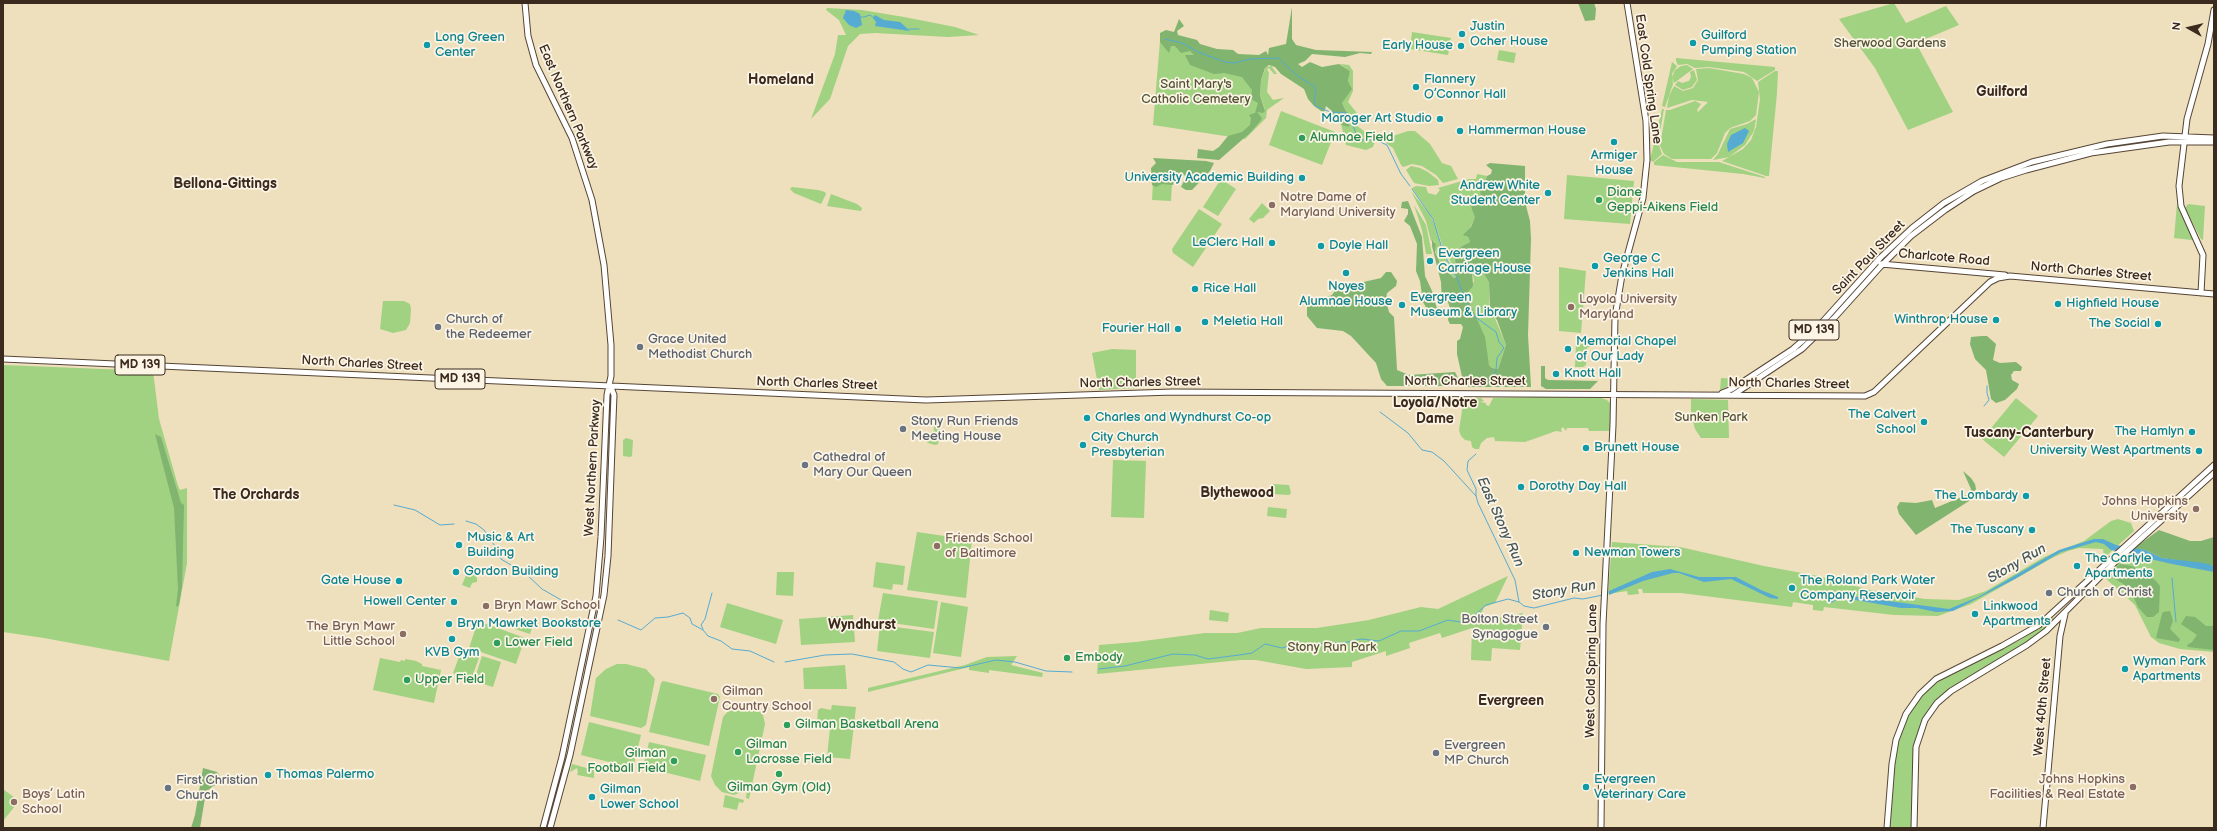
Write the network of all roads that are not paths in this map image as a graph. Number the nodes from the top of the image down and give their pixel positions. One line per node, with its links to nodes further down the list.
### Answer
1 (525, 3): 16 (main road, East Northern Parkway)
2 (1627, 3): 17 (main road, East Cold Spring Lane)
3 (2214, 10): 4 (main road)
4 (2184, 138): 5 (main road, Saint Paul Street); 6 (main road, Saint Paul Street); 7 (main road, Saint Paul Street); 8 (main road, Saint Paul Street); 11 (main road)
5 (2214, 138)
6 (2214, 142)
7 (1876, 263): 8 (main road, Charlcote Road / MD 139); 14 (main road, Saint Paul Street / MD 139)
8 (1882, 264): 9 (main road, Charlcote Road / MD 139); 14 (main road, Saint Paul Street)
9 (1990, 274): 10 (main road, Charlcote Road / MD 139); 13 (main road)
10 (2010, 276): 11 (main road, North Charles Street / MD 139); 13 (main road, North Charles Street / MD 139)
11 (2202, 293): 12 (main road, North Charles Street / MD 139)
12 (2214, 294)
13 (1977, 295): 19 (main road, North Charles Street / MD 139)
14 (1819, 330): 18 (main road, Saint Paul Street / MD 139); 19 (main road, Saint Paul Street)
15 (3, 359): 16 (main road, North Charles Street / MD 139)
16 (610, 386): 17 (main road, North Charles Street / MD 139); 27 (main road, West Northern Parkway); 27 (main road, West Northern Parkway)
17 (1614, 394): 18 (main road, North Charles Street / MD 139); 28 (main road, West Cold Spring Lane)
18 (1718, 395): 19 (main road, North Charles Street / MD 139)
19 (1733, 395)
20 (2214, 464): 22 (main road)
21 (2214, 473): 22 (main road)
22 (2138, 537): 23 (main road); 24 (main road)
23 (2076, 592): 25 (main road); 29 (main road)
24 (2065, 613): 25 (main road); 26 (main road, West 40th Street)
25 (2060, 618): 26 (main road, West 40th Street); 30 (main road)
26 (2060, 636): 31 (main road, West 40th Street)
27 (546, 828)
28 (1601, 828)
29 (1886, 828)
30 (1914, 828)
31 (2043, 828)

